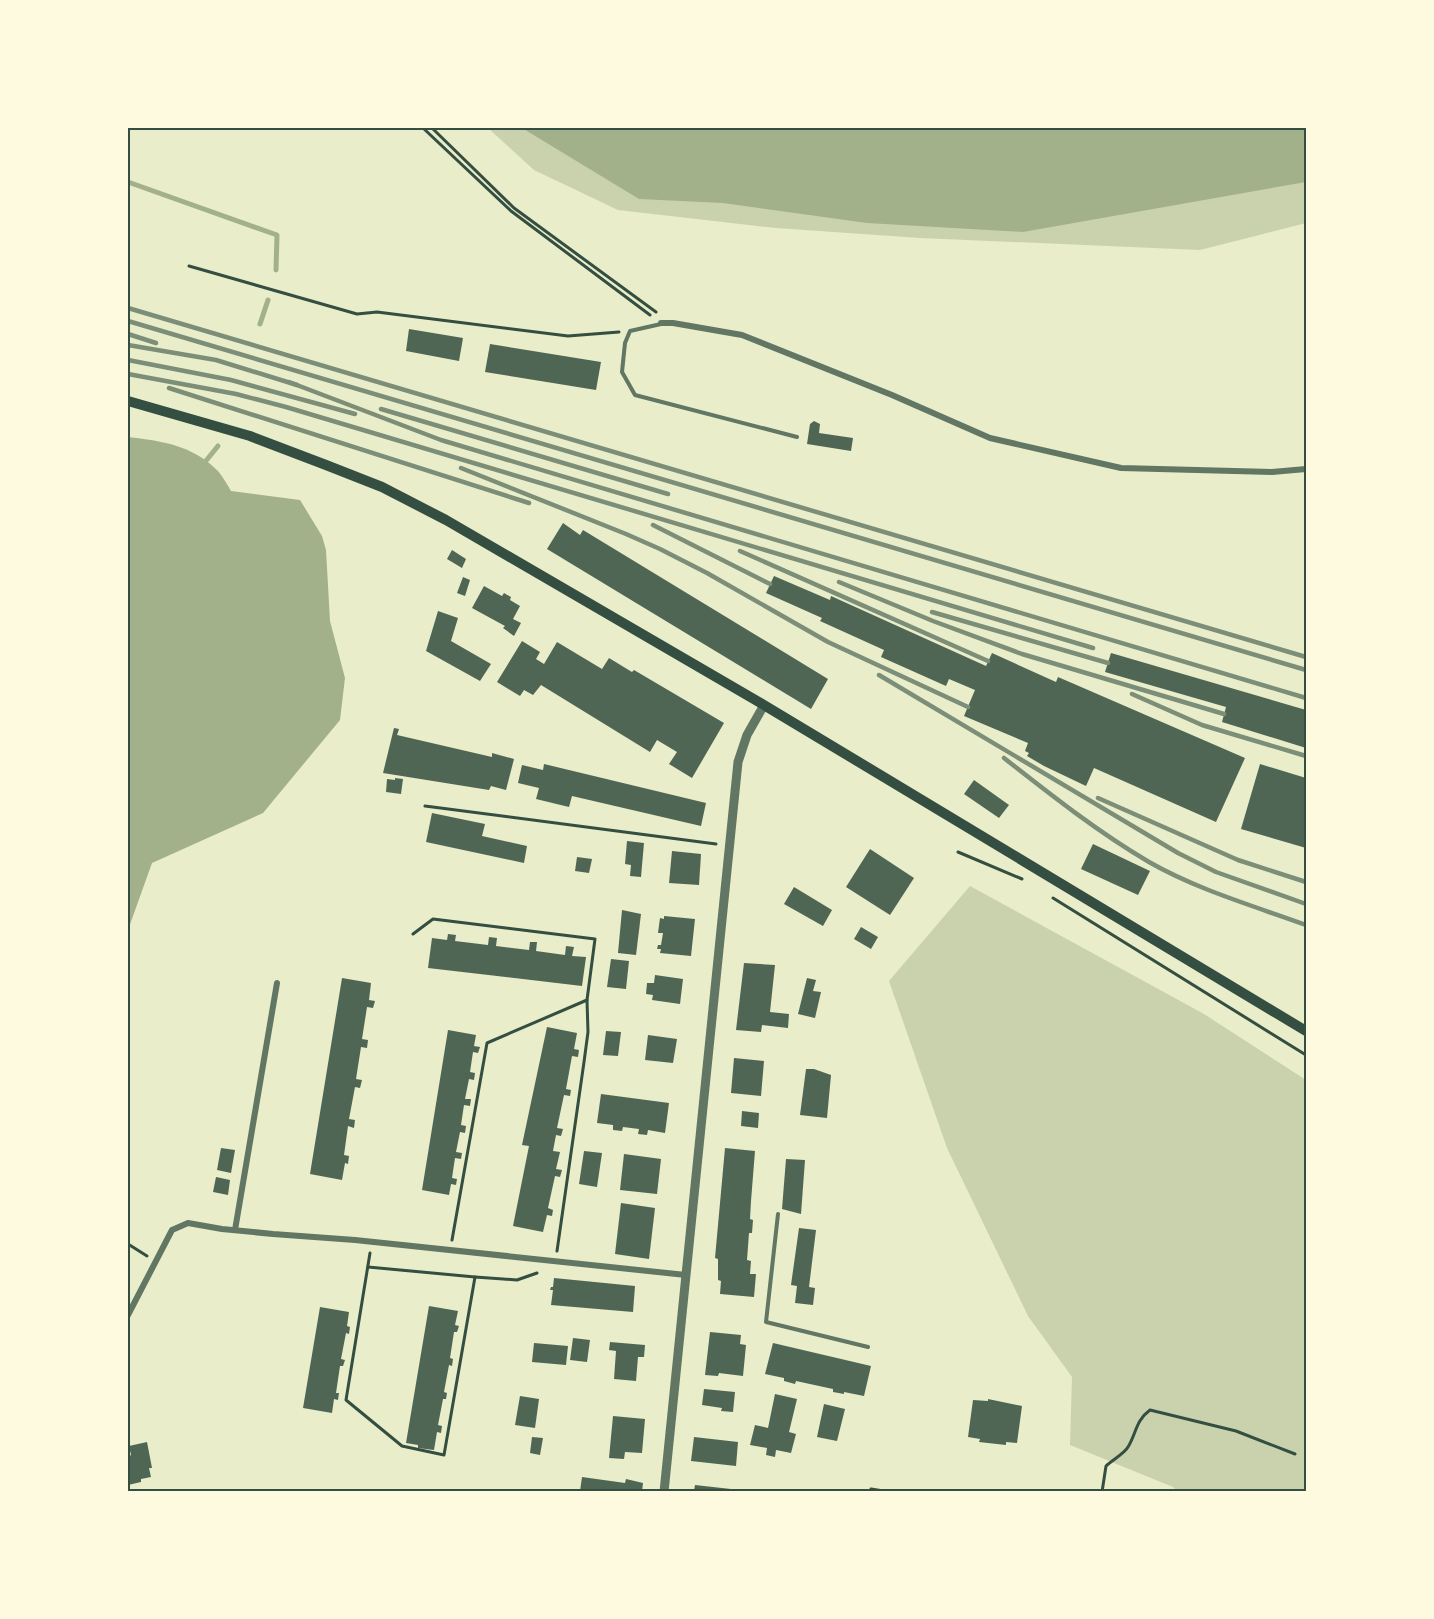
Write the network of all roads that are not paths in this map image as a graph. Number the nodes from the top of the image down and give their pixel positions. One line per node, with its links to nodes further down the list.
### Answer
1 (661, 323): 3 (lane); 4 (street)
2 (128, 401): 5 (main road)
3 (797, 437)
4 (1306, 470)
5 (764, 705): 7 (main road); 10 (street)
6 (277, 983): 9 (street)
7 (1306, 1031)
8 (778, 1214): 12 (lane)
9 (235, 1230): 10 (street); 11 (street)
10 (686, 1275): 13 (street)
11 (128, 1315)
12 (868, 1347)
13 (664, 1491)

